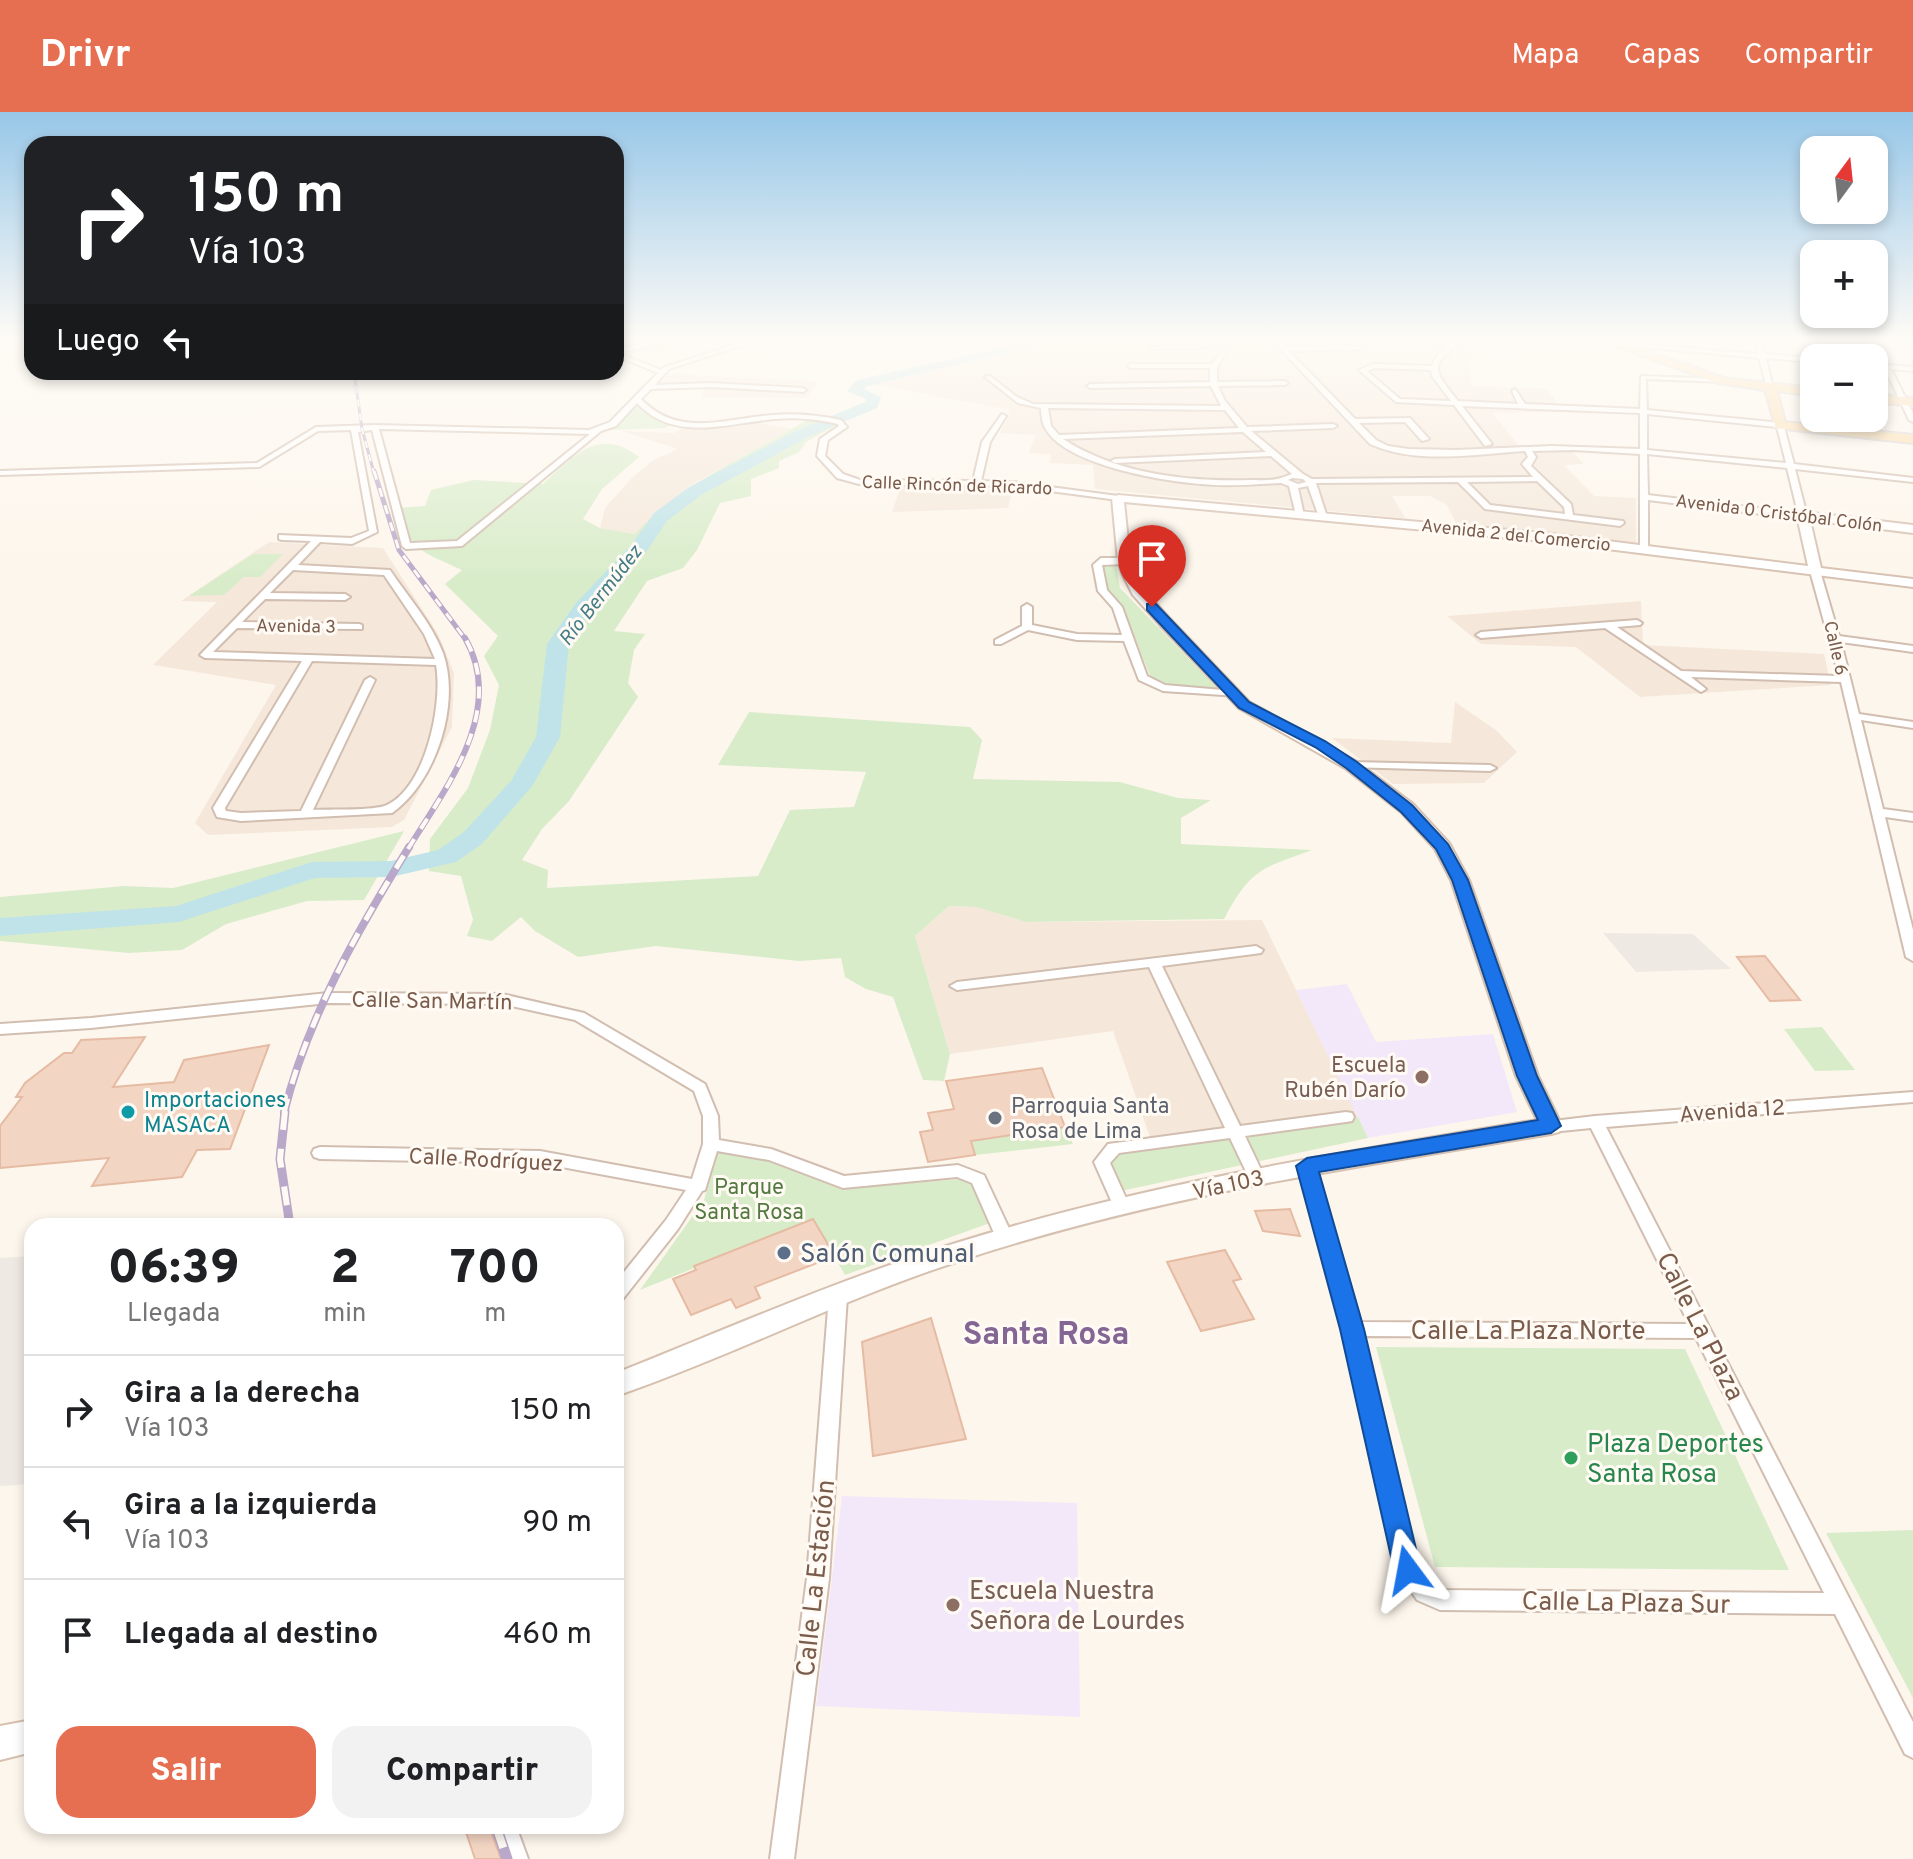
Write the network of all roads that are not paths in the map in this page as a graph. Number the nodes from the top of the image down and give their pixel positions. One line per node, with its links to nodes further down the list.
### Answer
1 (616, 421): 21 (street)
2 (665, 421): 3 (street, Calle Rincón de Ricardo)
3 (744, 421)
4 (835, 421): 38 (street, Calle Rincón de Ricardo)
5 (999, 421): 38 (street)
6 (1044, 421): 22 (street)
7 (1225, 421): 19 (street)
8 (1236, 421): 20 (street)
9 (1353, 421): 10 (street); 26 (street)
10 (1379, 421)
11 (1407, 421): 23 (street)
12 (1469, 421): 25 (street)
13 (1641, 421): 27 (street)
14 (1736, 421): 16 (street)
15 (1779, 421): 16 (main road, Calle 6)
16 (1780, 425): 24 (main road); 31 (street, Calle 6)
17 (1333, 426): 20 (street)
18 (375, 427): 21 (street); 21 (street); 32 (street); 50 (street)
19 (1232, 429): 20 (street); 22 (street); 28 (street)
20 (1243, 429): 29 (street)
21 (598, 431)
22 (1057, 437): 30 (street)
23 (1425, 439)
24 (1913, 439)
25 (1488, 444)
26 (1528, 450): 27 (street); 35 (street)
27 (1643, 451): 31 (street); 41 (street)
28 (1262, 454): 29 (street); 30 (street); 34 (street)
29 (1273, 454): 33 (street)
30 (1098, 462): 34 (street)
31 (1792, 467): 37 (street); 44 (street, Calle 6)
32 (0, 473)
33 (1300, 476): 34 (street); 39 (street)
34 (1284, 479): 40 (street)
35 (1536, 479): 36 (street); 46 (street)
36 (1460, 480): 39 (street); 46 (street)
37 (1913, 480)
38 (977, 483): 42 (street, Calle Rincón de Ricardo)
39 (1312, 483): 40 (street); 45 (street)
40 (1293, 486): 43 (street)
41 (1646, 497): 44 (street, Avenida 0 Cristóbal Colón); 51 (street)
42 (1118, 498): 43 (main road, Avenida 2 del Comercio); 52 (main road)
43 (1300, 515): 45 (main road, Avenida 2 del Comercio)
44 (1803, 516): 48 (main road, Avenida 0 Cristóbal Colón); 54 (main road, Calle 6)
45 (1323, 517): 51 (main road, Avenida 2 del Comercio)
46 (1569, 517): 47 (street)
47 (1620, 523)
48 (1913, 529)
49 (282, 537): 50 (street)
50 (318, 539): 53 (street)
51 (1644, 550): 54 (main road, Avenida 2 del Comercio)
52 (1124, 561): 65 (street); 75 (main road)
53 (291, 567): 56 (street); 70 (street)
54 (1815, 571): 55 (main road, Avenida 2 del Comercio); 66 (street, Calle 6)
55 (1913, 583)
56 (264, 596): 57 (street); 60 (street)
57 (345, 597)
58 (1027, 607): 63 (street)
59 (1637, 623): 61 (street)
60 (234, 625): 62 (street, Avenida 3); 69 (street)
61 (1607, 625): 64 (street); 71 (street)
62 (359, 627)
63 (1027, 627): 65 (street); 67 (street)
64 (1481, 635)
65 (1128, 638): 75 (street)
66 (1835, 638): 68 (street); 72 (street, Calle 6)
67 (998, 642)
68 (1913, 649)
69 (308, 659): 70 (street); 81 (street)
70 (440, 662): 81 (street)
71 (1679, 674): 72 (street); 74 (street)
72 (1843, 679): 76 (street, Calle 6)
73 (370, 680): 81 (street)
74 (1701, 689)
75 (1234, 694): 78 (main road)
76 (1853, 716): 77 (street); 80 (street, Calle 6)
77 (1913, 725)
78 (1351, 765): 79 (street); 91 (main road)
79 (1490, 768)
80 (1877, 812): 82 (street); 84 (street, Calle 6)
81 (305, 814)
82 (1913, 817)
83 (1256, 950): 85 (street)
84 (1913, 957)
85 (1154, 963): 86 (street); 92 (street)
86 (957, 986)
87 (0, 1029): 93 (street, Calle San Martín)
88 (1913, 1097): 90 (street, Avenida 12)
89 (1346, 1117): 92 (street)
90 (1595, 1121): 91 (street, Avenida 12); 103 (street, Calle La Plaza)
91 (1551, 1126): 95 (main road, Vía 103)
92 (1233, 1131): 96 (street); 98 (street)
93 (713, 1145): 97 (street, Calle San Martín); 99 (street)
94 (320, 1153): 97 (street, Calle Rodríguez)
95 (1307, 1166): 96 (main road, Vía 103); 102 (street)
96 (1257, 1178): 98 (main road, Vía 103)
97 (699, 1186): 100 (street, Calle San Martín)
98 (1122, 1207): 99 (main road, Vía 103)
99 (1004, 1237): 101 (main road, Vía 103)
100 (624, 1284)
101 (838, 1296): 104 (main road, Vía 103); 111 (street, Calle La Estación)
102 (1352, 1329): 103 (street, Calle La Plaza Norte); 105 (street, Calle La Plaza Sur)
103 (1704, 1331): 105 (street, Calle La Plaza)
104 (624, 1382)
105 (1842, 1604): 108 (street, Calle La Plaza)
106 (24, 1738): 107 (main road)
107 (0, 1743)
108 (1913, 1746)
109 (507, 1834): 110 (street)
110 (516, 1859)
111 (782, 1859)

